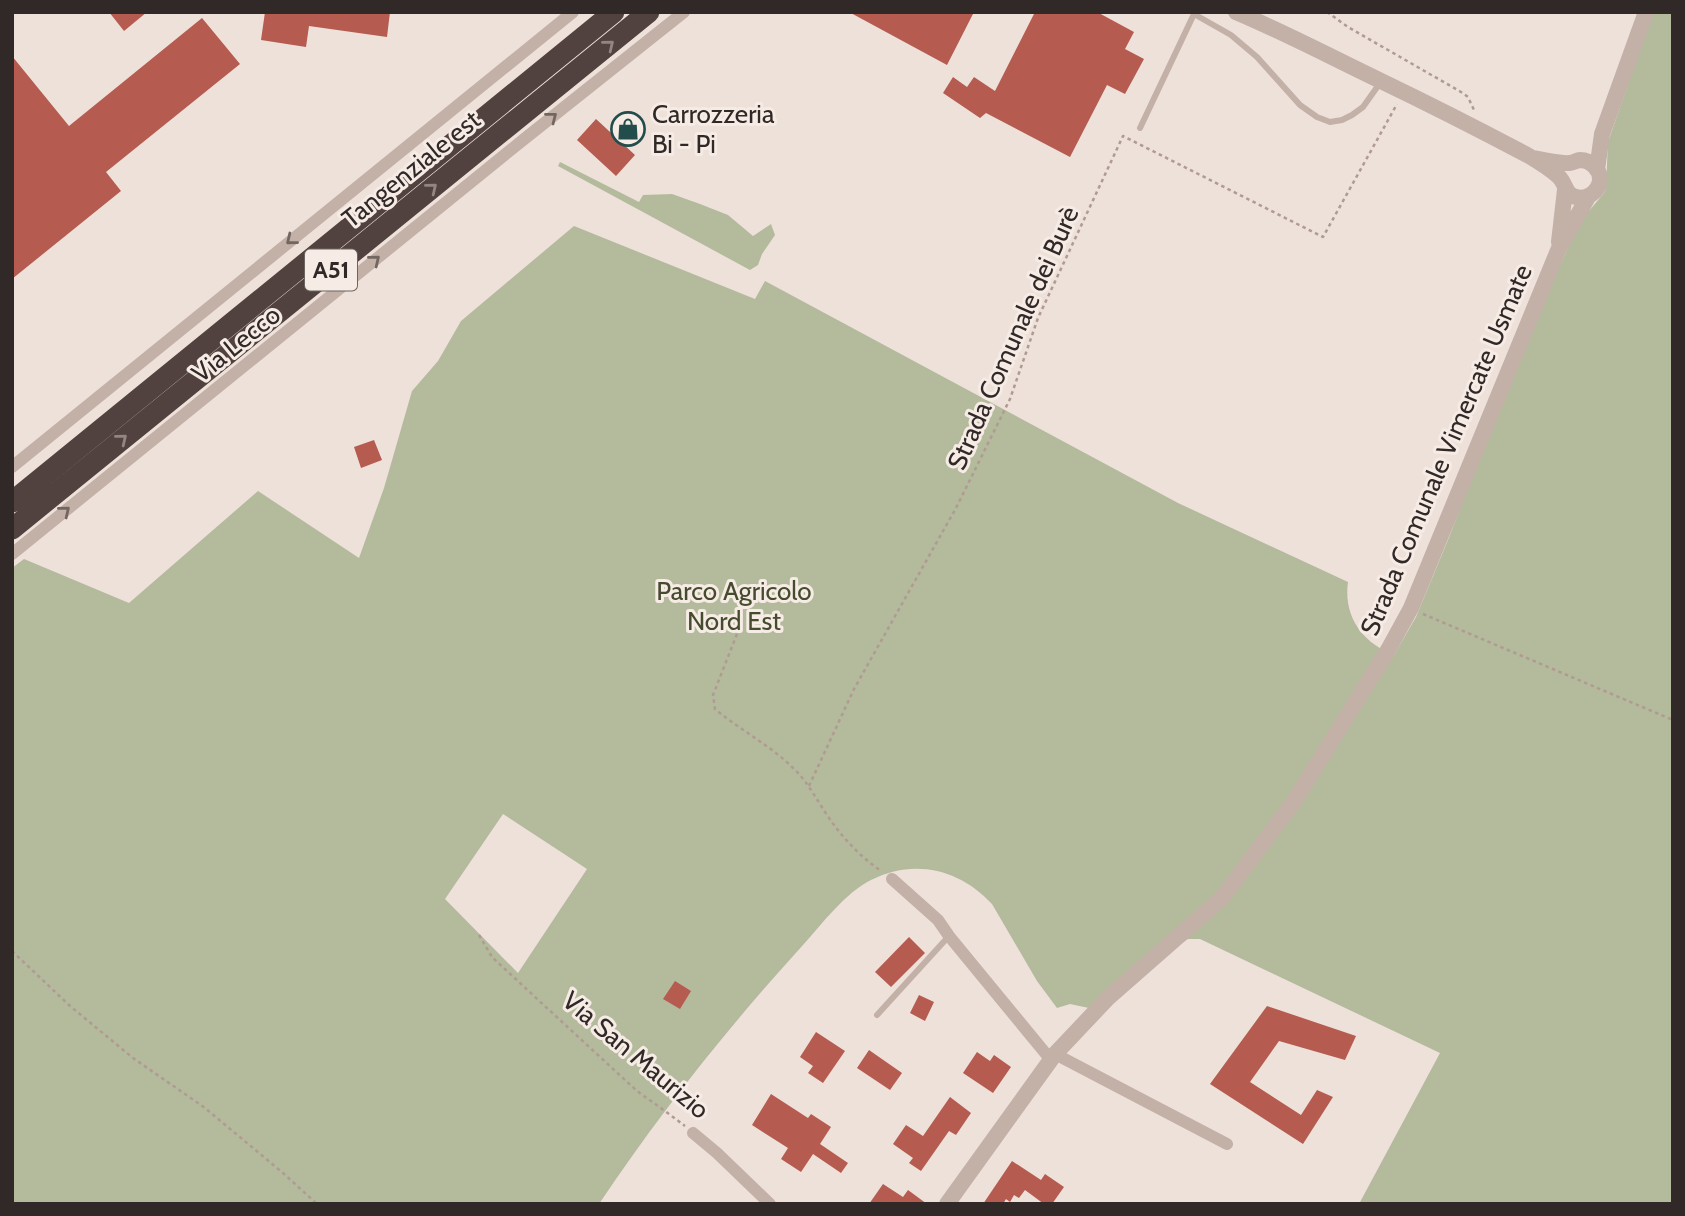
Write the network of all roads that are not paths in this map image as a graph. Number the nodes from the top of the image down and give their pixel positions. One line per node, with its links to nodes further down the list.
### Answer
1 (573, 12): 18 (street, Via Lecco, one-way to 18)
2 (614, 12): 19 (highway, Tangenziale est / A51)
3 (649, 12): 20 (highway, Tangenziale est / A51, one-way to 3)
4 (684, 12): 21 (street, Via Lecco, one-way to 4)
5 (1236, 12): 8 (street)
6 (1261, 12): 8 (street)
7 (1646, 12): 11 (street)
8 (1281, 31): 9 (street)
9 (1381, 81): 10 (lane); 12 (street)
10 (1140, 128)
11 (1602, 134): 13 (street); 14 (street)
12 (1533, 158): 13 (street); 15 (street)
13 (1575, 162): 14 (street); 15 (street)
14 (1597, 170): 16 (street)
15 (1564, 185): 16 (street); 17 (street, Strada Comunale Vimercate Usmate)
16 (1588, 197): 17 (street, Strada Comunale Vimercate Usmate)
17 (1559, 248): 25 (street, Strada Comunale Vimercate Usmate)
18 (12, 467)
19 (12, 502)
20 (12, 529)
21 (12, 554)
22 (892, 879): 23 (street)
23 (949, 936): 24 (lane); 25 (street)
24 (877, 1016)
25 (1053, 1057): 27 (street); 29 (street, Strada Comunale Vimercate Usmate)
26 (692, 1133): 28 (street, Via San Maurizio)
27 (1227, 1144)
28 (770, 1204)
29 (947, 1204)

